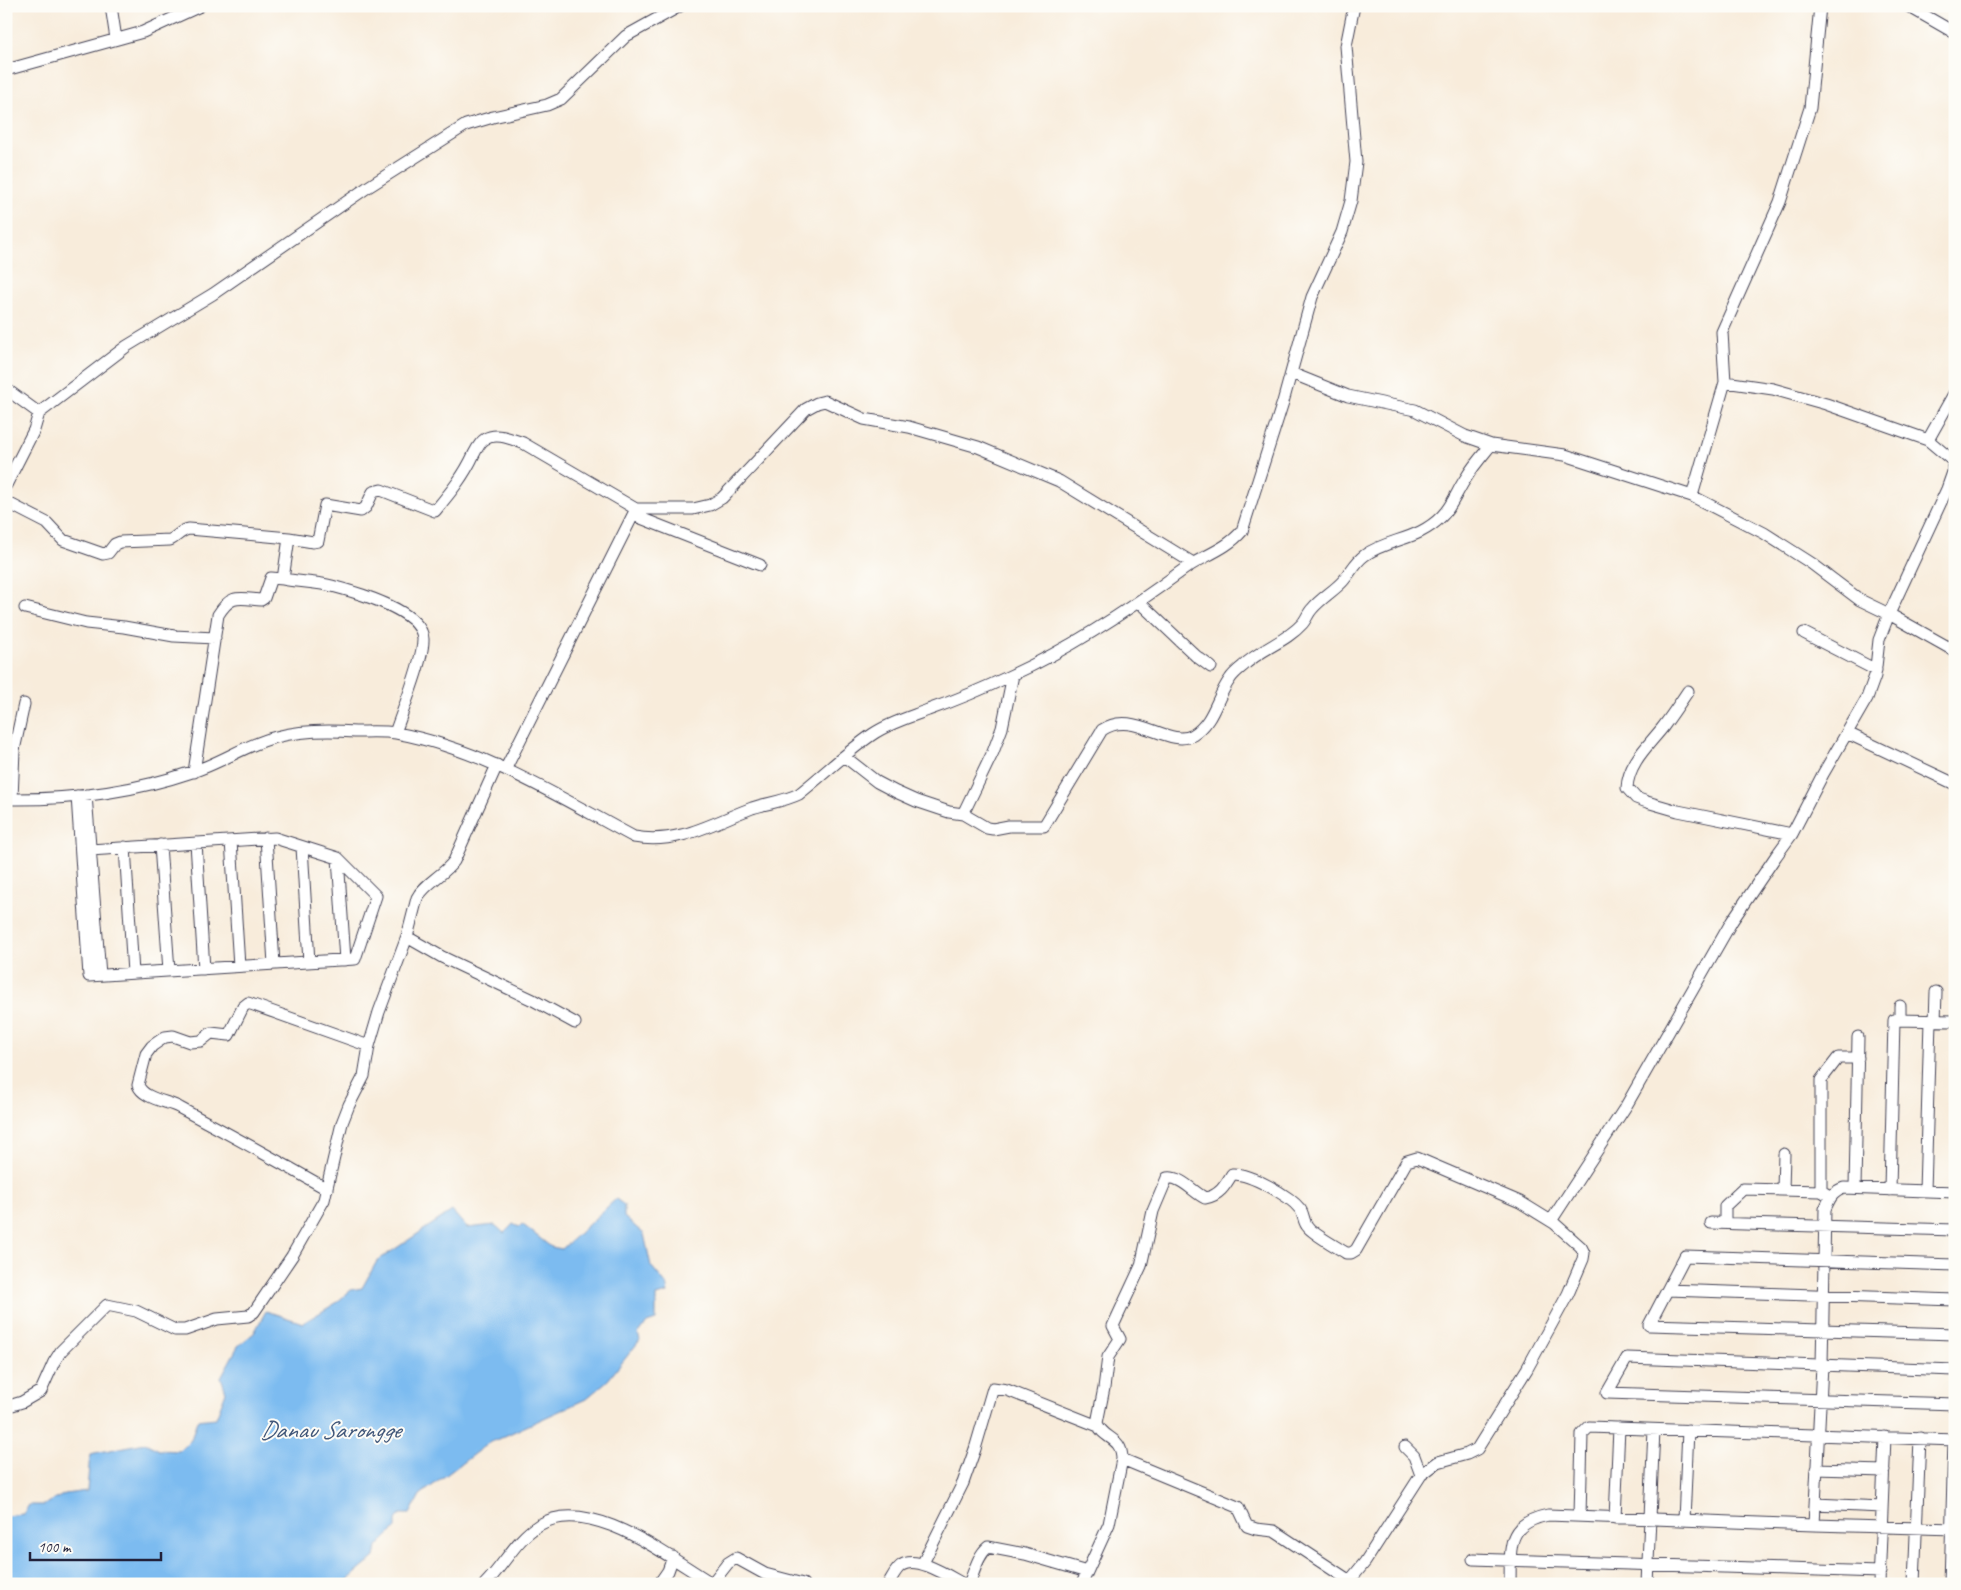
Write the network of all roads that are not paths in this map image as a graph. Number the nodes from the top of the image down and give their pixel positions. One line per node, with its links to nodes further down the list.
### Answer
1 (111, 6): 8 (street)
2 (200, 6): 8 (street)
3 (680, 6): 14 (street)
4 (1354, 6): 10 (street)
5 (1820, 6): 11 (street)
6 (1908, 6): 7 (street)
7 (1955, 33)
8 (116, 39): 9 (street)
9 (6, 70)
10 (1291, 373): 16 (street); 22 (street)
11 (1724, 382): 15 (street); 18 (street)
12 (6, 389): 14 (street)
13 (1955, 392): 15 (street)
14 (39, 413): 17 (street)
15 (1928, 440): 27 (street)
16 (1492, 445): 18 (street); 44 (street)
17 (6, 485)
18 (1692, 496): 27 (street)
19 (6, 502): 21 (street)
20 (634, 512): 21 (street); 22 (street); 23 (street); 39 (street)
21 (289, 538): 24 (street)
22 (1193, 563): 25 (street)
23 (760, 566)
24 (283, 579): 29 (street); 36 (street)
25 (1139, 602): 31 (street); 33 (street)
26 (25, 608): 29 (street)
27 (1889, 614): 30 (street); 32 (street)
28 (1804, 633): 32 (street)
29 (216, 638): 40 (street)
30 (1955, 651)
31 (1210, 666)
32 (1876, 670): 37 (street)
33 (1013, 675): 38 (street); 44 (street)
34 (1688, 691): 45 (street)
35 (24, 704): 43 (street)
36 (395, 733): 39 (street); 40 (street)
37 (1847, 733): 41 (street); 45 (street)
38 (845, 757): 39 (street); 44 (street)
39 (502, 767): 54 (street)
40 (194, 772): 42 (street)
41 (1955, 784)
42 (81, 796): 43 (street); 52 (street); 62 (street)
43 (9, 799)
44 (963, 814)
45 (1792, 834): 80 (street)
46 (266, 838): 47 (street); 51 (street); 57 (street)
47 (231, 840): 48 (street); 58 (street)
48 (196, 843): 49 (street); 59 (street)
49 (160, 845): 50 (street); 60 (street)
50 (125, 847): 52 (street); 61 (street)
51 (302, 847): 53 (street); 56 (street)
52 (90, 850): 62 (street)
53 (338, 858): 55 (street); 55 (street)
54 (407, 937): 68 (street); 70 (street)
55 (344, 960): 56 (street)
56 (310, 962): 57 (street)
57 (274, 964): 58 (street)
58 (239, 966): 59 (street)
59 (204, 969): 60 (street)
60 (169, 971): 61 (street)
61 (133, 973): 62 (street)
62 (95, 976)
63 (1936, 992): 66 (street)
64 (1900, 1006): 65 (street)
65 (1900, 1020): 66 (street); 76 (street)
66 (1933, 1021): 67 (street); 77 (street)
67 (1955, 1022)
68 (574, 1023)
69 (1858, 1037): 71 (street)
70 (369, 1046): 74 (street); 74 (street)
71 (1858, 1058): 73 (street); 79 (street)
72 (1784, 1154): 75 (street)
73 (1855, 1188): 76 (street); 79 (street)
74 (327, 1189): 96 (street)
75 (1783, 1190): 79 (street); 82 (street)
76 (1890, 1190): 77 (street)
77 (1925, 1191): 78 (street)
78 (1955, 1192)
79 (1826, 1194): 83 (street)
80 (1551, 1221): 97 (street); 109 (street)
81 (1711, 1223): 82 (street)
82 (1725, 1224): 83 (street)
83 (1825, 1226): 84 (street); 85 (street)
84 (1955, 1230)
85 (1824, 1261): 86 (street); 87 (street); 88 (street)
86 (1955, 1265)
87 (1668, 1290): 88 (street); 90 (street)
88 (1824, 1295): 89 (street); 90 (street)
89 (1955, 1300)
90 (1823, 1330): 91 (street); 92 (street)
91 (1955, 1334)
92 (1822, 1365): 93 (street); 94 (street); 94 (street)
93 (1955, 1370)
94 (1820, 1399): 95 (street); 101 (street)
95 (1955, 1404)
96 (6, 1407)
97 (1098, 1426): 106 (street); 123 (street)
98 (1619, 1428): 99 (street); 112 (street); 113 (street)
99 (1654, 1430): 100 (street); 114 (street)
100 (1688, 1430): 101 (street); 115 (street)
101 (1818, 1434): 102 (street); 107 (street)
102 (1885, 1437): 103 (street); 108 (street)
103 (1920, 1438): 104 (street); 118 (street)
104 (1954, 1440): 119 (street)
105 (1405, 1447): 109 (street)
106 (1122, 1459): 125 (street); 127 (street)
107 (1816, 1469): 108 (street); 110 (street)
108 (1884, 1471): 111 (street)
109 (1421, 1475): 127 (street)
110 (1815, 1504): 111 (street); 116 (street)
111 (1882, 1507): 117 (street)
112 (1580, 1516): 113 (street); 122 (street)
113 (1615, 1518): 114 (street)
114 (1650, 1519): 115 (street); 124 (street)
115 (1684, 1520): 116 (street)
116 (1814, 1525): 117 (street)
117 (1882, 1527): 118 (street); 126 (street)
118 (1916, 1528): 119 (street); 137 (street)
119 (1953, 1529): 138 (street)
120 (673, 1557): 128 (street); 129 (street); 130 (street)
121 (1473, 1559): 122 (street)
122 (1510, 1560): 124 (street); 135 (street)
123 (923, 1564): 131 (street); 132 (street)
124 (1648, 1565): 126 (street); 136 (street)
125 (1087, 1572): 133 (street); 134 (street)
126 (1880, 1578)
127 (1348, 1582)
128 (485, 1584)
129 (659, 1584)
130 (803, 1584)
131 (888, 1584)
132 (963, 1584)
133 (969, 1584)
134 (1082, 1584)
135 (1510, 1584)
136 (1647, 1584)
137 (1914, 1584)
138 (1950, 1584)

